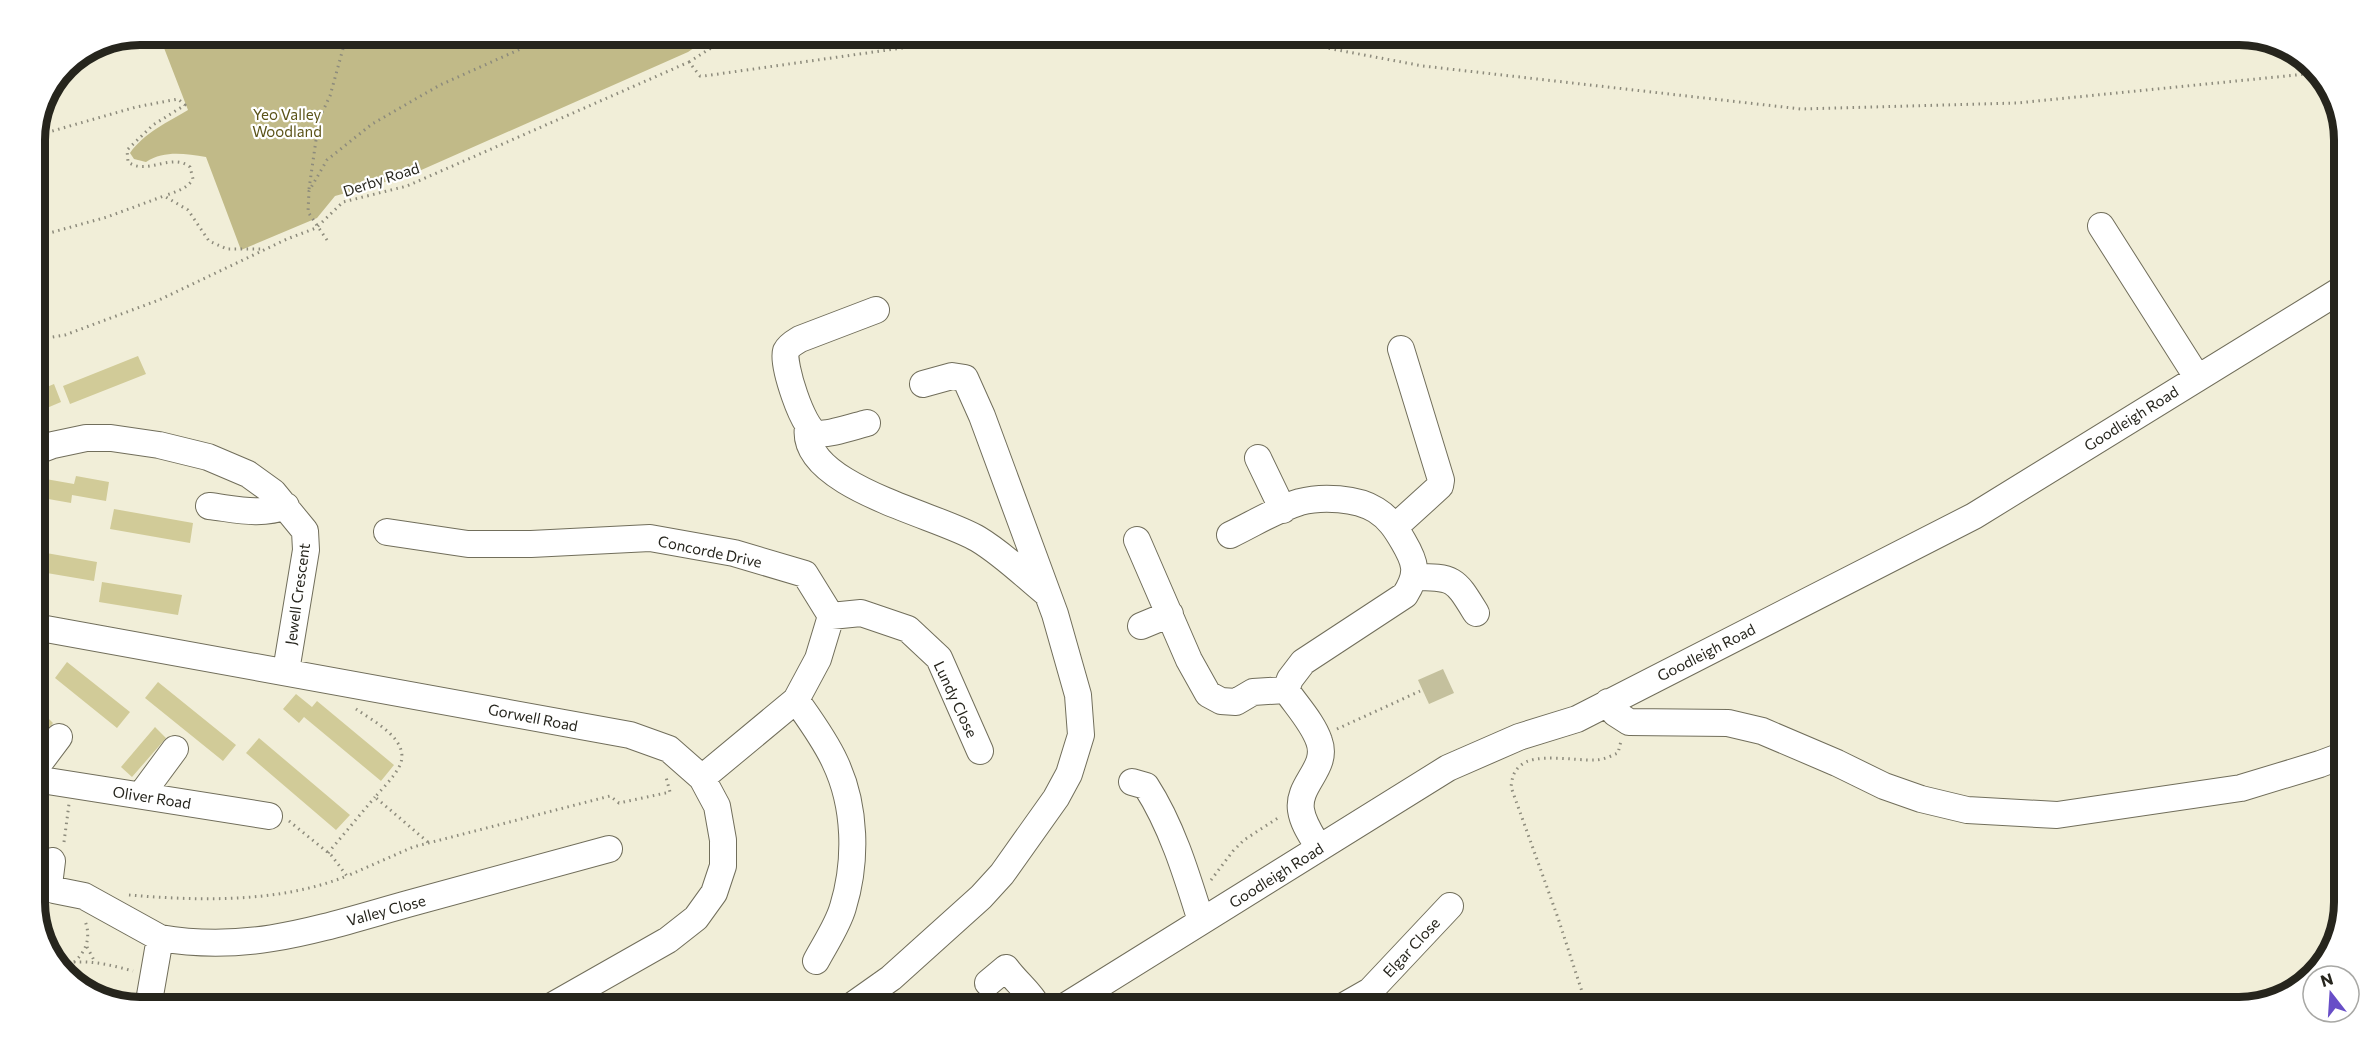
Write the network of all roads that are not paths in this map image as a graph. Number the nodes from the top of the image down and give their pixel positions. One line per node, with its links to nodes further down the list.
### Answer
1 (2101, 225): 5 (street)
2 (2334, 294): 5 (street, Goodleigh Road)
3 (876, 310): 8 (street)
4 (1401, 349): 14 (street)
5 (2197, 377): 28 (street, Goodleigh Road)
6 (923, 384): 19 (street)
7 (867, 423): 8 (street)
8 (808, 427): 19 (street)
9 (45, 448): 12 (street, Jewell Crescent)
10 (1258, 458): 13 (street)
11 (209, 506): 12 (street)
12 (286, 506): 25 (street, Jewell Crescent)
13 (1283, 510): 14 (street); 16 (street)
14 (1395, 527): 18 (street)
15 (387, 532): 22 (street, Concorde Drive)
16 (1230, 535)
17 (1137, 540): 21 (street)
18 (1414, 577): 20 (street); 26 (street)
19 (1048, 595): 49 (street)
20 (1476, 613)
21 (1170, 614): 23 (street); 26 (street)
22 (831, 616): 27 (street); 31 (street, Lundy Close)
23 (1141, 626)
24 (45, 629): 25 (street, Gorwell Road)
25 (286, 671): 34 (street, Gorwell Road)
26 (1286, 690): 39 (street)
27 (796, 699): 34 (street); 45 (street)
28 (1612, 707): 33 (street); 39 (street, Goodleigh Road)
29 (59, 737): 32 (street)
30 (175, 749): 37 (street)
31 (980, 751)
32 (45, 756)
33 (2334, 758)
34 (702, 778): 48 (street, Gorwell Road)
35 (45, 781): 37 (street, Oliver Road)
36 (1132, 782): 43 (street)
37 (141, 795): 38 (street, Oliver Road)
38 (269, 816)
39 (1319, 848): 43 (street, Goodleigh Road)
40 (609, 849): 44 (street, Valley Close)
41 (52, 861): 44 (street, Valley Close)
42 (1450, 906): 52 (street, Elgar Close)
43 (1210, 916): 51 (street, Goodleigh Road)
44 (160, 938): 47 (street)
45 (816, 961)
46 (1004, 970): 50 (street)
47 (150, 997)
48 (569, 997)
49 (865, 997)
50 (1032, 997)
51 (1081, 997)
52 (1360, 997)

